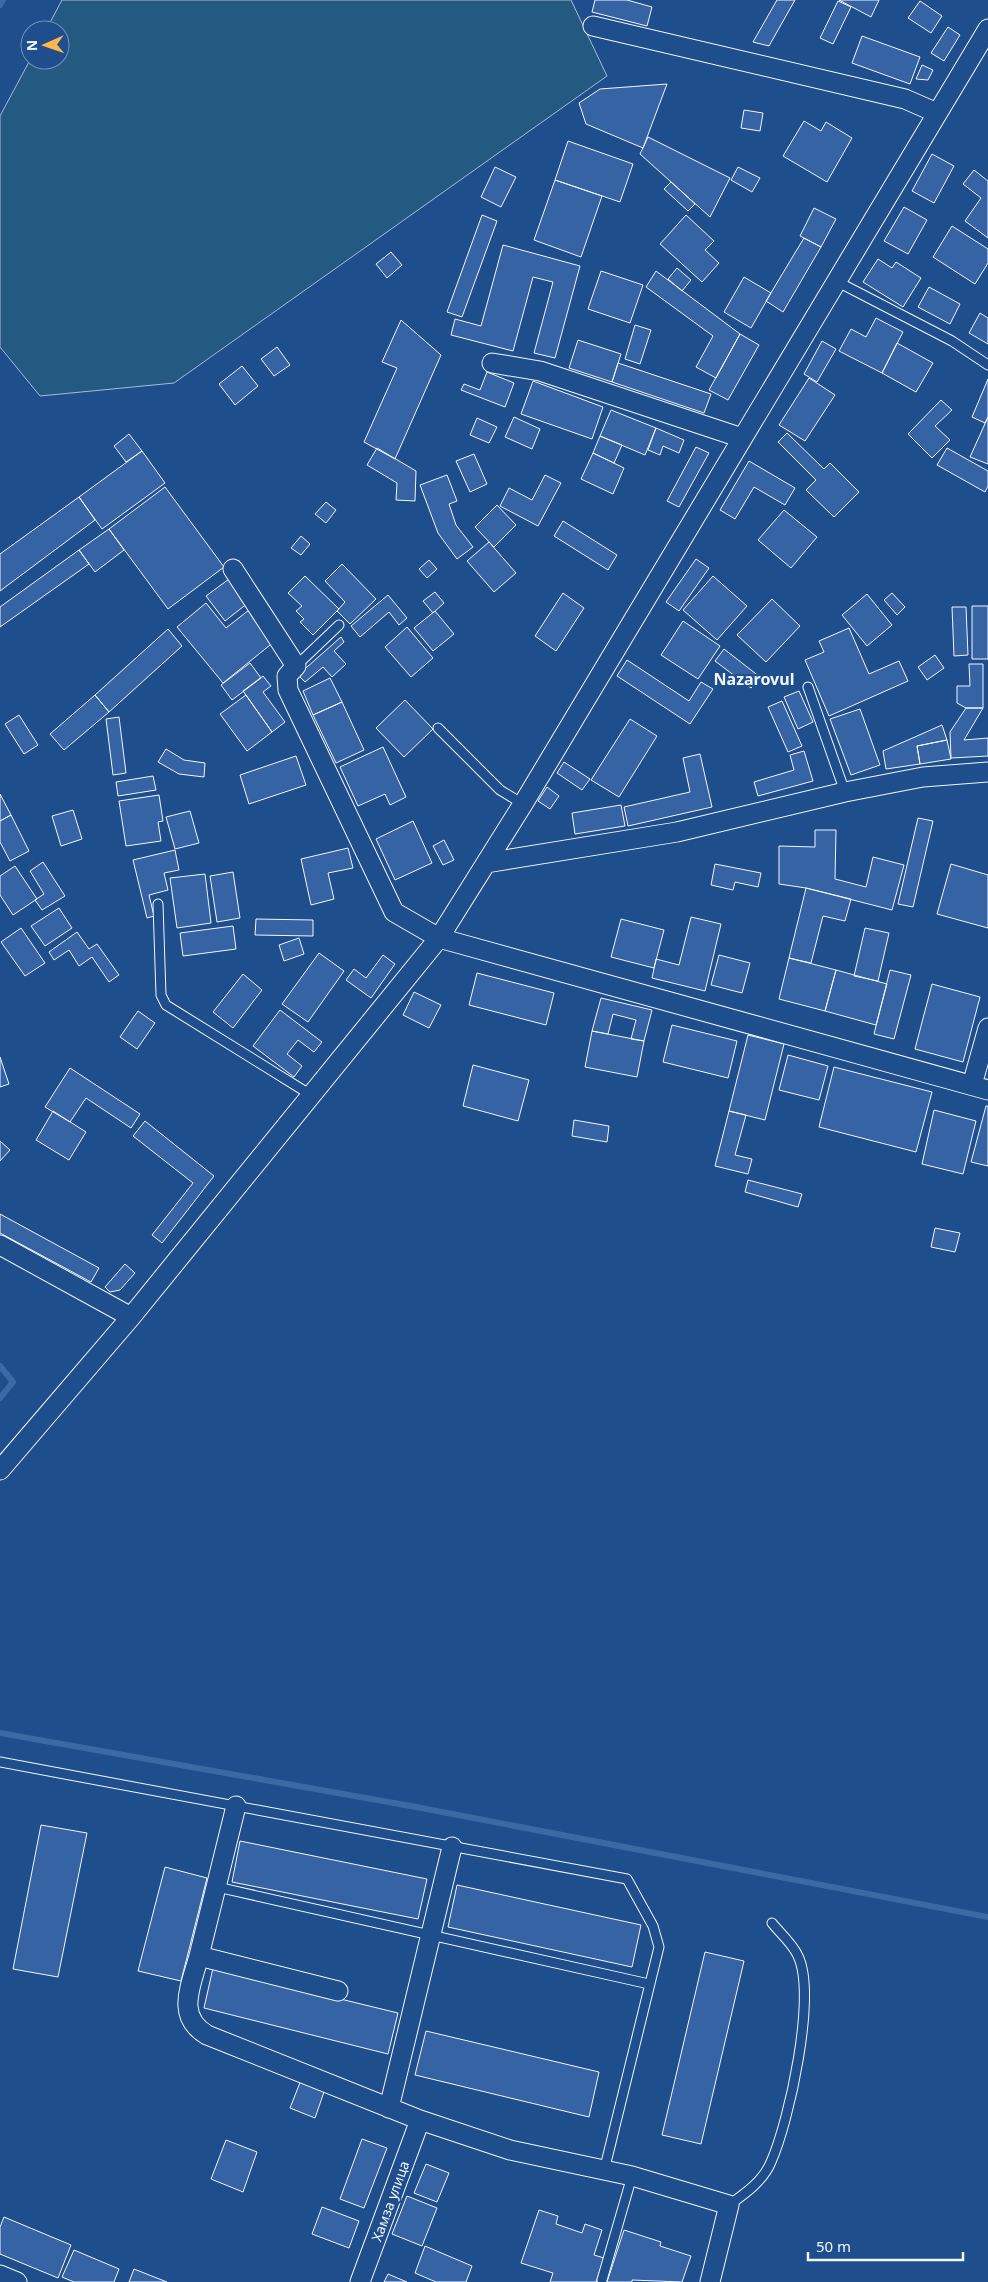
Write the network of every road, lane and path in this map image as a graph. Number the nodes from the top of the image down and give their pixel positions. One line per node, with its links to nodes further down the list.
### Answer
1 (593, 26): 3 (street)
2 (988, 29): 3 (street)
3 (937, 113): 4 (street)
4 (835, 281): 6 (lane); 7 (street)
5 (492, 363): 7 (street)
6 (988, 365)
7 (742, 438): 15 (street)
8 (233, 569): 10 (street)
9 (339, 625): 10 (lane)
10 (296, 666): 18 (street)
11 (808, 687): 14 (lane)
12 (438, 728): 15 (lane)
13 (988, 772): 14 (street)
14 (845, 792): 16 (street)
15 (522, 804): 16 (street)
16 (486, 863): 18 (street)
17 (158, 904): 21 (lane)
18 (439, 938): 20 (street); 21 (street)
19 (988, 1028): 20 (street)
20 (980, 1088)
21 (311, 1095): 23 (street)
22 (0, 1244): 23 (street)
23 (131, 1317): 24 (street)
24 (0, 1470)
25 (0, 1762): 26 (lane)
26 (236, 1806): 27 (lane); 28 (street)
27 (452, 1847): 30 (street); 32 (lane)
28 (217, 1887): 30 (lane); 31 (street)
29 (772, 1923): 38 (lane)
30 (431, 1936): 32 (lane); 34 (street)
31 (199, 1956): 33 (street); 34 (street)
32 (649, 1984): 36 (lane)
33 (338, 1991)
34 (389, 2108): 35 (street)
35 (420, 2120): 36 (street); 42 (street, Хамза улица)
36 (604, 2171): 37 (street)
37 (632, 2176): 38 (street); 40 (lane)
38 (729, 2205): 43 (street)
39 (0, 2275): 41 (street)
40 (602, 2280)
41 (17, 2282)
42 (360, 2282)
43 (710, 2282)

